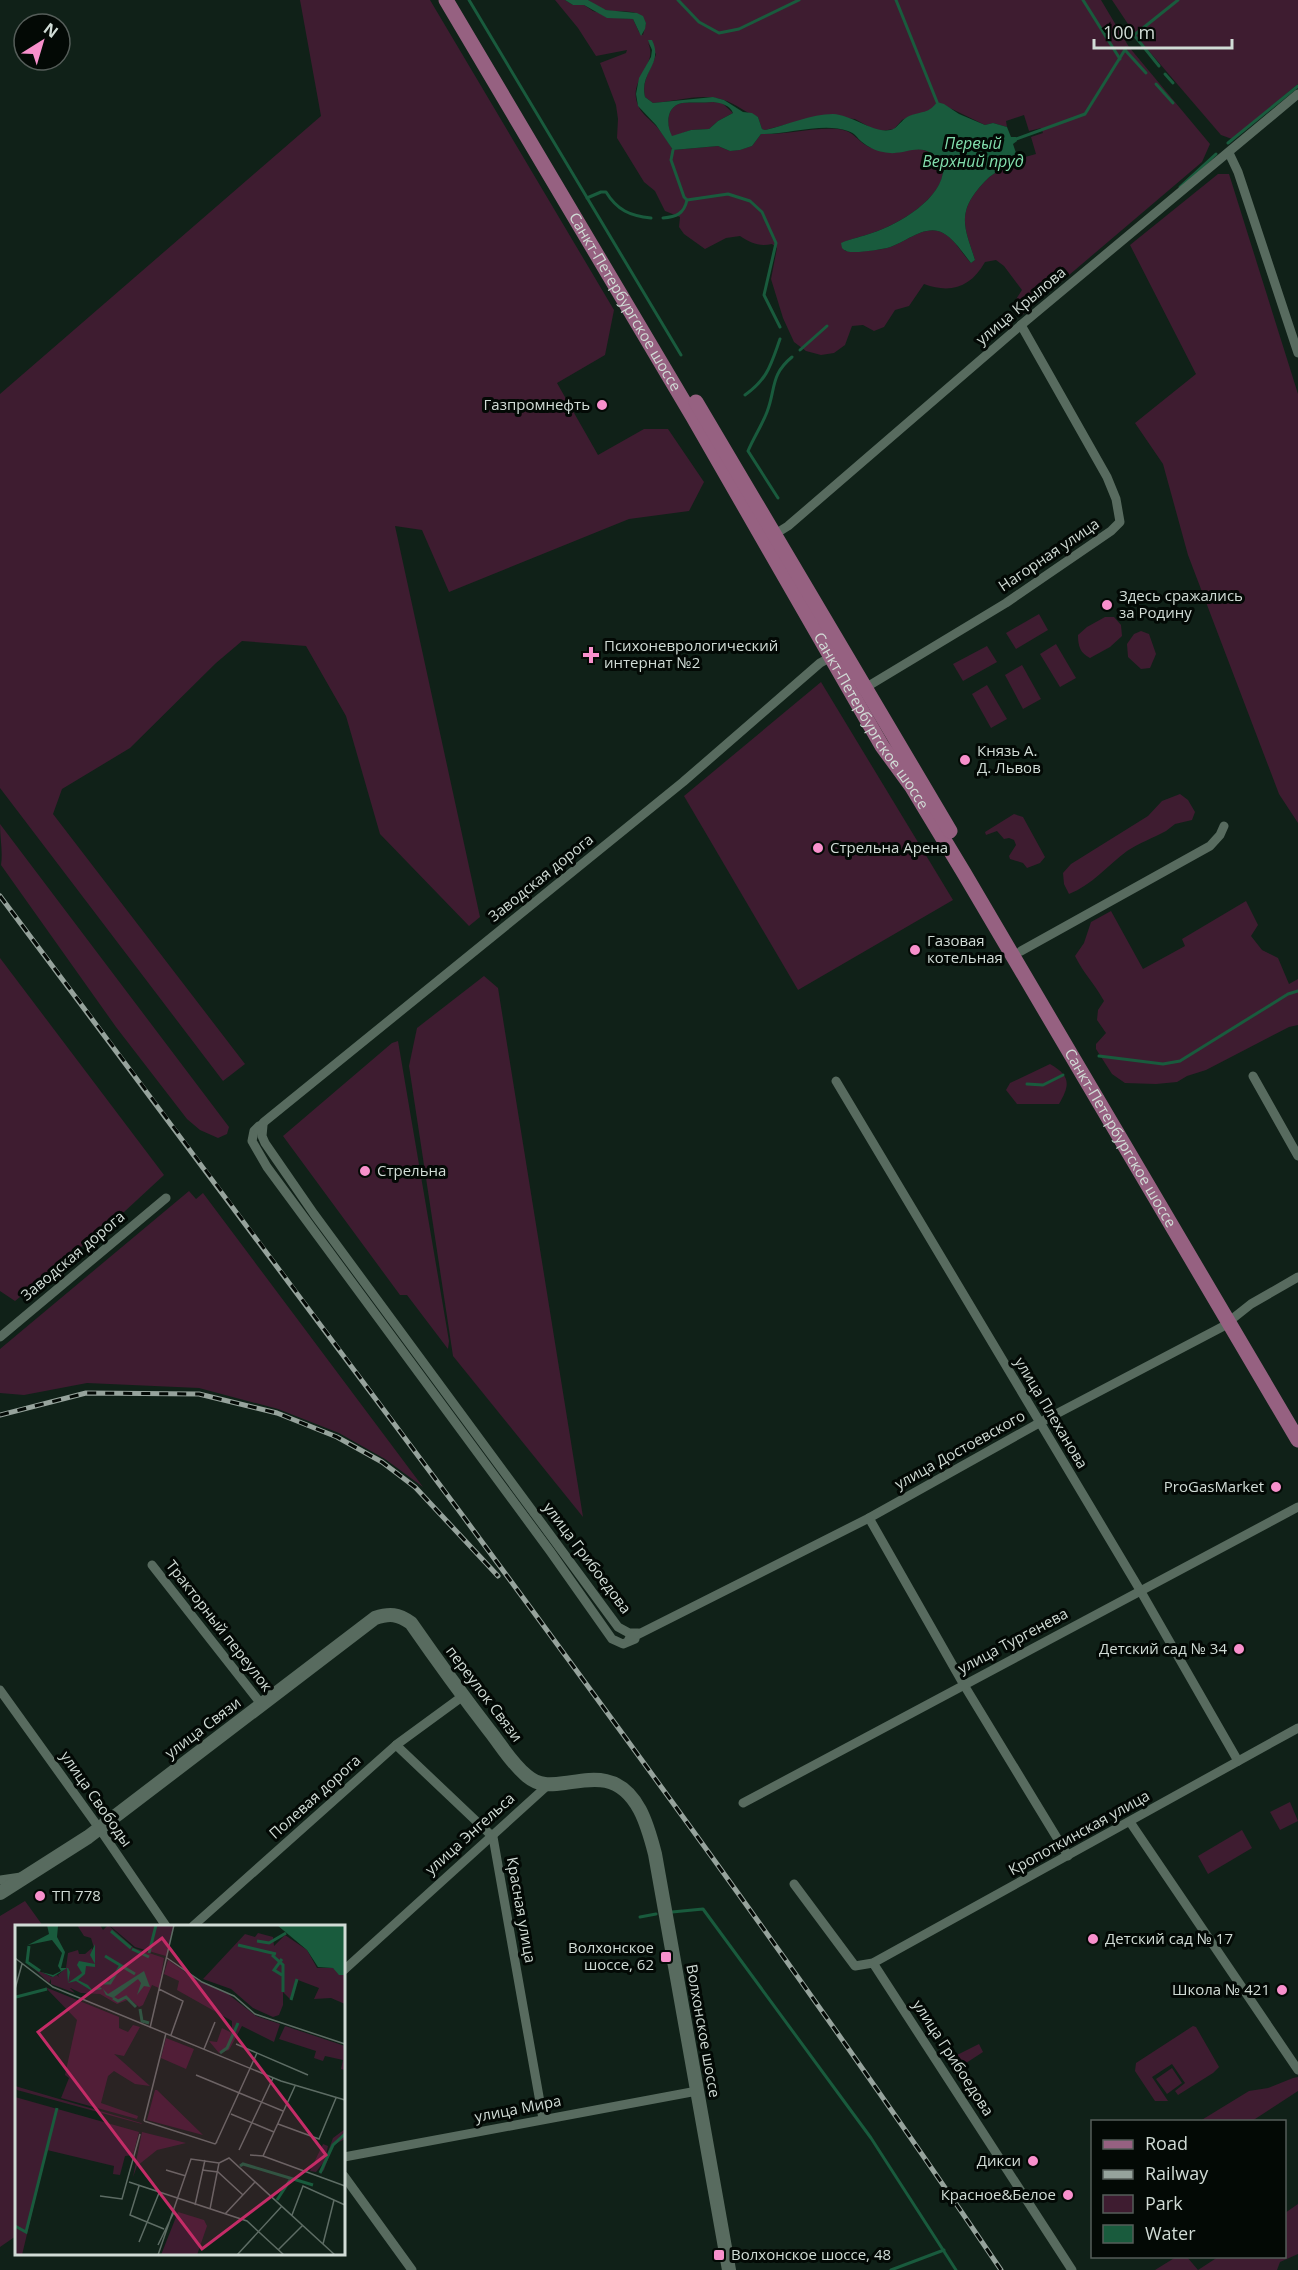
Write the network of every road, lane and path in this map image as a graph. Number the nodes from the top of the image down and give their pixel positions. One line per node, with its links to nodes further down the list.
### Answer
1 (446, 0): 7 (main road, Санкт-Петербургское шоссе)
2 (457, 0): 7 (main road, Санкт-Петербургское шоссе)
3 (1298, 94): 4 (street, улица Крылова)
4 (1229, 153): 5 (street, улица Крылова); 6 (street)
5 (1021, 325): 7 (street, улица Крылова); 9 (street, Нагорная улица)
6 (1298, 353)
7 (769, 538): 8 (main road, Санкт-Петербургское шоссе)
8 (837, 653): 9 (main road, Санкт-Петербургское шоссе); 14 (street, Заводская дорога); 18 (main road, Санкт-Петербургское шоссе)
9 (865, 688): 11 (main road, Санкт-Петербургское шоссе)
10 (1224, 826): 11 (street)
11 (1021, 951): 18 (main road, Санкт-Петербургское шоссе)
12 (1253, 1076): 15 (street)
13 (836, 1082): 21 (street, улица Плеханова)
14 (261, 1126): 28 (street, улица Грибоедова)
15 (1298, 1156)
16 (166, 1198): 19 (street, Заводская дорога)
17 (1298, 1277): 18 (street, улица Достоевского)
18 (1232, 1318): 20 (main road, Санкт-Петербургское шоссе); 21 (street, улица Достоевского); 22 (main road, Санкт-Петербургское шоссе)
19 (0, 1337)
20 (1298, 1420)
21 (1040, 1423): 24 (street, улица Достоевского); 26 (street, улица Плеханова)
22 (1298, 1440)
23 (1298, 1507): 26 (street, улица Тургенева)
24 (869, 1518): 28 (street, улица Достоевского); 30 (street)
25 (152, 1565): 33 (street, Тракторный переулок)
26 (1140, 1590): 30 (street, улица Тургенева); 36 (street, улица Плеханова)
27 (399, 1615): 32 (street, переулок Связи); 33 (street, улица Связи)
28 (643, 1633): 29 (street, улица Достоевского)
29 (629, 1639)
30 (964, 1685): 38 (street, улица Тургенева); 42 (street)
31 (0, 1690): 40 (street, улица Свободы)
32 (463, 1696): 35 (street, Полевая дорога); 37 (street, переулок Связи)
33 (262, 1705): 40 (street, улица Связи)
34 (1298, 1728): 36 (street, Кропоткинская улица)
35 (396, 1745): 41 (street); 48 (street, Полевая дорога)
36 (1238, 1761): 39 (street, Кропоткинская улица)
37 (548, 1785): 41 (street, улица Энгельса); 52 (street, Волхонское шоссе)
38 (743, 1803)
39 (1130, 1822): 42 (street, Кропоткинская улица); 51 (street)
40 (99, 1828): 43 (street, улица Связи); 47 (street, улица Свободы)
41 (493, 1837): 50 (street, улица Энгельса); 53 (street, Красная улица)
42 (1068, 1856): 49 (street, Кропоткинская улица)
43 (29, 1876): 44 (street, улица Связи); 46 (street, улица Связи)
44 (0, 1880)
45 (794, 1884): 49 (street)
46 (0, 1893)
47 (165, 1925)
48 (194, 1925)
49 (873, 1963): 58 (street, улица Грибоедова)
50 (345, 1969)
51 (1298, 2070)
52 (697, 2091): 53 (street, улица Мира); 57 (street, Волхонское шоссе)
53 (543, 2119): 54 (street, улица Мира)
54 (345, 2157)
55 (345, 2177): 56 (street)
56 (412, 2270)
57 (729, 2270)
58 (1072, 2270)

